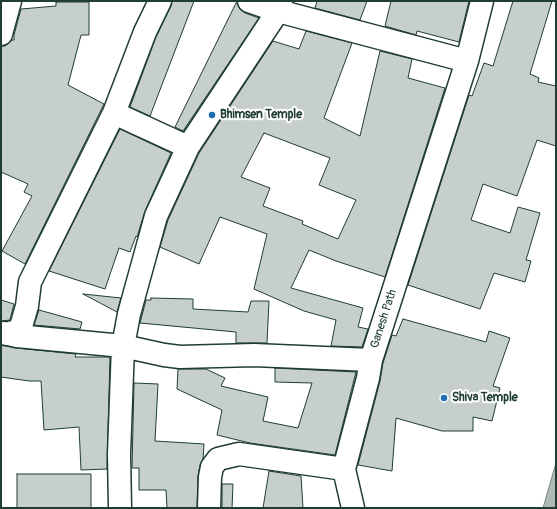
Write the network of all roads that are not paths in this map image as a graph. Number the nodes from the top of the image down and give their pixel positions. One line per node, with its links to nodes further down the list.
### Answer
1 (10, 1): 6 (street)
2 (160, 1): 8 (street)
3 (249, 1): 5 (street)
4 (482, 1): 7 (street, Ganesh Path)
5 (280, 6): 7 (street); 9 (street)
6 (1, 34)
7 (467, 61): 12 (street, Ganesh Path)
8 (114, 113): 9 (street); 10 (street)
9 (188, 147): 11 (street)
10 (4, 333): 11 (street)
11 (123, 346): 12 (street); 14 (street)
12 (371, 360): 13 (street, Ganesh Path)
13 (344, 469): 15 (street); 16 (street)
14 (120, 508)
15 (209, 508)
16 (353, 508)

